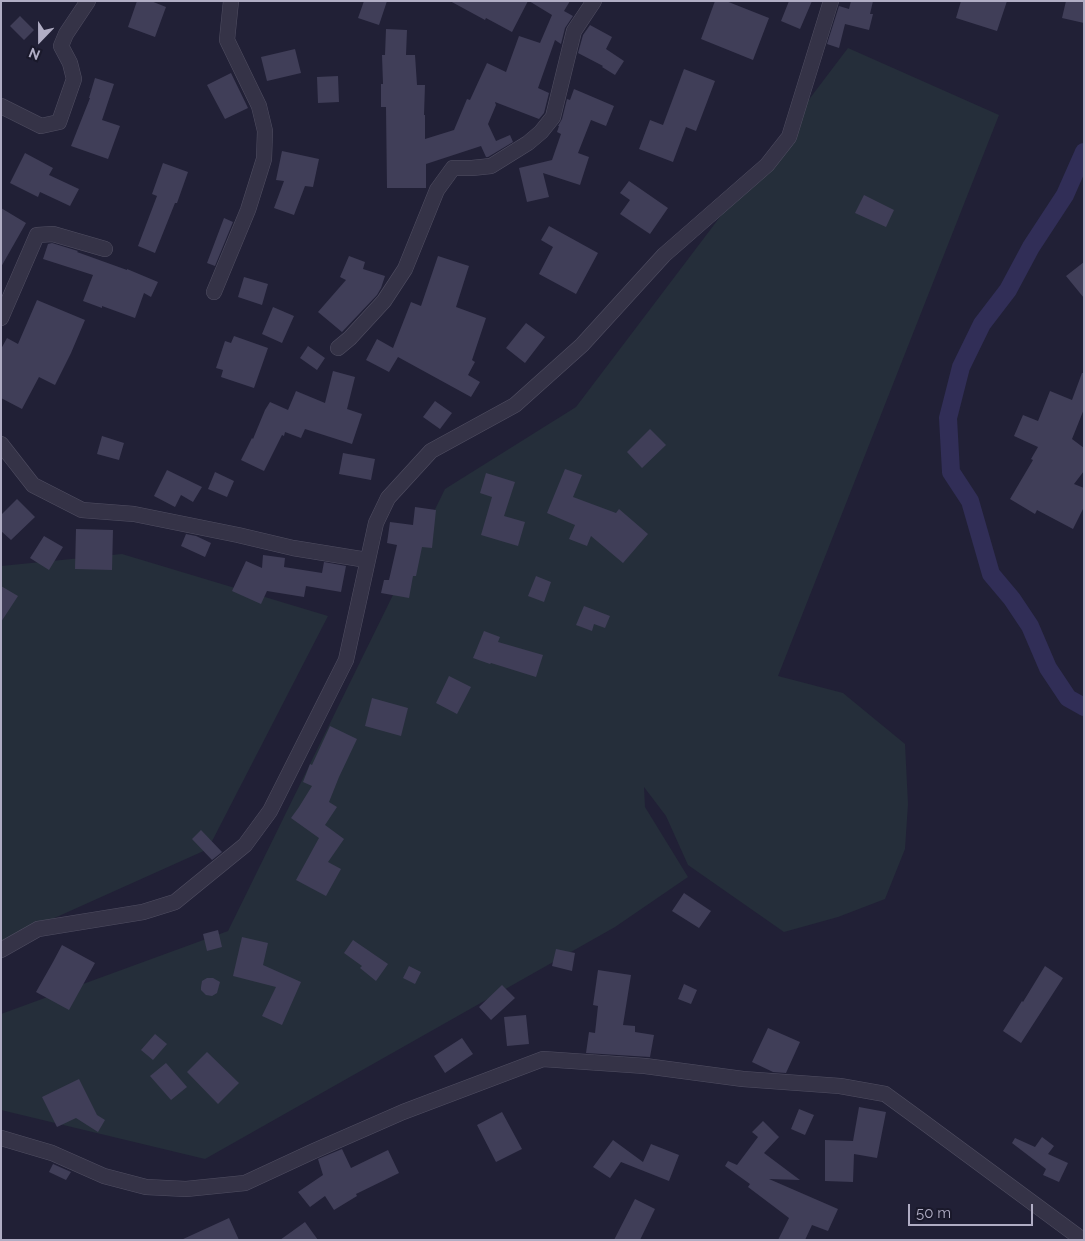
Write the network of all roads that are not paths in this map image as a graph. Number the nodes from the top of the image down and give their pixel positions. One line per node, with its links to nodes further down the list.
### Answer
1 (88, 1): 5 (street)
2 (231, 1): 7 (street)
3 (594, 1): 9 (street)
4 (831, 1): 11 (street)
5 (1, 106)
6 (105, 249): 8 (street)
7 (214, 292)
8 (1, 318)
9 (338, 348)
10 (1, 444): 11 (street)
11 (367, 560): 12 (street)
12 (1, 950)
13 (1, 1138): 14 (street)
14 (1083, 1240)

